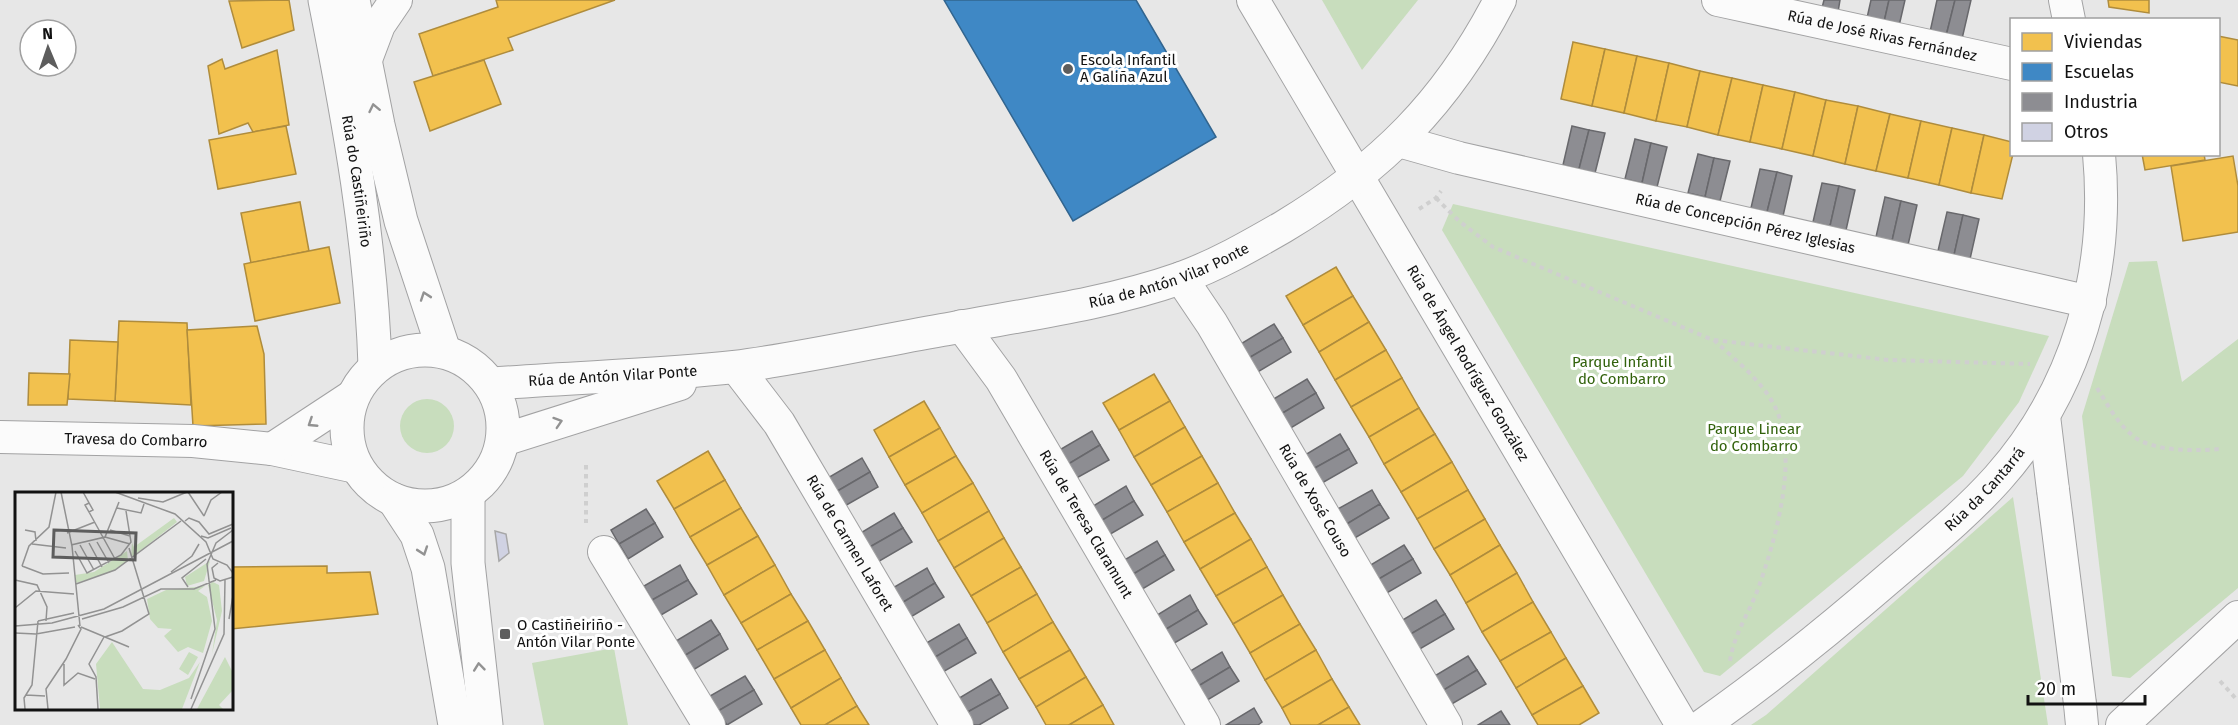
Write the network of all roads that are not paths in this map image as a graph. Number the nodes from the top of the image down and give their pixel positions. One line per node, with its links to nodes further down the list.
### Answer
1 (325, 0): 18 (main road, Rúa do Castiñeiriño)
2 (353, 0): 9 (main road, Rúa do Castiñeiriño)
3 (396, 0): 9 (street)
4 (1253, 0): 13 (street, Rúa de Ángel Rodríguez González)
5 (1500, 0): 11 (street, Rúa de Antón Vilar Ponte)
6 (1718, 0): 10 (street, Rúa de José Rivas Fernández)
7 (2065, 0): 8 (street)
8 (2069, 18)
9 (365, 62): 17 (main road, Rúa do Castiñeiriño, one-way to 9)
10 (2010, 64)
11 (1399, 141): 13 (street, Rúa de Antón Vilar Ponte); 15 (street, Rúa de Concepción Pérez Iglesias)
12 (2099, 156): 15 (street, Rúa da Cantarrá)
13 (1358, 178): 14 (street, Rúa de Antón Vilar Ponte); 38 (street, Rúa de Ángel Rodríguez González)
14 (1181, 278): 16 (street, Rúa de Antón Vilar Ponte); 37 (street, Rúa de Xosé Couso)
15 (2090, 302): 22 (street, Rúa da Cantarrá)
16 (962, 326): 19 (street, Rúa de Antón Vilar Ponte); 36 (street, Rúa de Teresa Claramunt)
17 (444, 351): 18 (main road); 20 (main road)
18 (375, 366): 21 (main road)
19 (736, 367): 20 (street, Rúa de Antón Vilar Ponte); 24 (street, Rúa de Antón Vilar Ponte, one-way to 19); 35 (street, Rúa de Carmen Laforet)
20 (490, 384): 24 (main road)
21 (351, 397): 25 (street, one-way to 25); 26 (main road)
22 (2044, 416): 31 (street, bridge); 39 (street, Rúa da Cantarrá)
23 (0, 437): 25 (street, Travesa do Combarro)
24 (503, 440): 27 (main road)
25 (272, 449): 26 (street, Travesa do Combarro)
26 (356, 467): 28 (main road)
27 (468, 494): 28 (main road); 33 (main road, one-way to 27)
28 (394, 500): 32 (main road, one-way to 32)
29 (604, 552): 34 (street)
30 (2238, 617): 40 (street)
31 (2081, 714)
32 (455, 725)
33 (486, 725)
34 (709, 725)
35 (957, 725)
36 (1204, 725)
37 (1446, 725)
38 (1682, 725)
39 (1703, 725)
40 (2122, 725)

